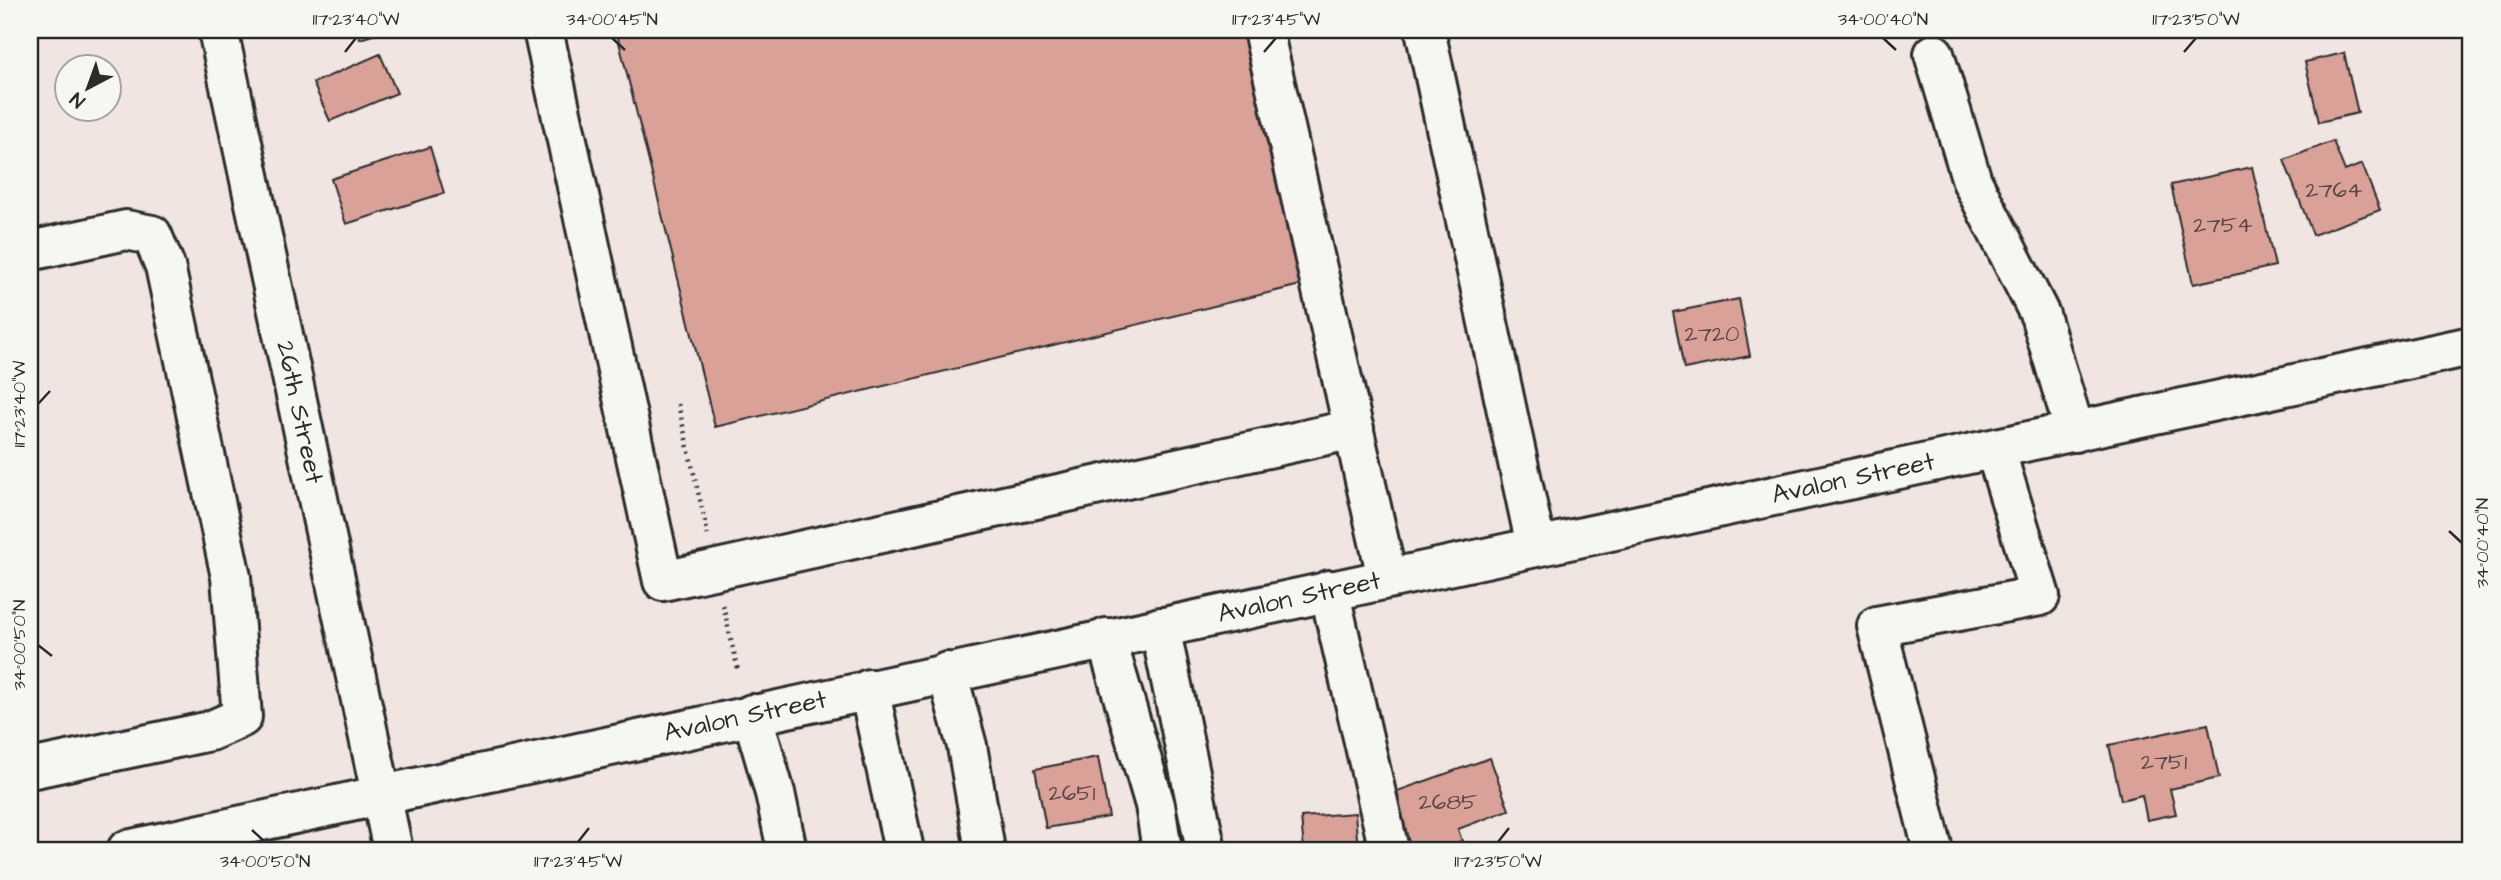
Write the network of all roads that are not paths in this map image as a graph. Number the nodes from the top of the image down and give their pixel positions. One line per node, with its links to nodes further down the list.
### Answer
1 (218, 30): 20 (street, 26th Street)
2 (543, 30): 8 (street)
3 (1263, 30): 8 (street)
4 (1425, 30): 11 (street)
5 (1934, 54): 9 (street)
6 (30, 251): 19 (street)
7 (2471, 346): 9 (street, Avalon Street)
8 (1354, 429): 12 (street)
9 (2075, 432): 10 (street, Avalon Street)
10 (1995, 449): 11 (street, Avalon Street); 29 (street)
11 (1536, 546): 12 (street, Avalon Street)
12 (1387, 577): 13 (street, Avalon Street)
13 (1329, 590): 14 (street, Avalon Street); 28 (street)
14 (1160, 627): 15 (street, Avalon Street); 27 (street)
15 (1106, 638): 16 (street, Avalon Street); 26 (street)
16 (947, 672): 17 (street, Avalon Street); 25 (street)
17 (869, 689): 18 (street, Avalon Street); 24 (street)
18 (752, 714): 20 (street, Avalon Street); 23 (street)
19 (30, 769)
20 (382, 794): 21 (street, Avalon Street); 22 (street, 26th Street)
21 (127, 850)
22 (393, 850)
23 (787, 850)
24 (904, 850)
25 (985, 850)
26 (1162, 850)
27 (1206, 850)
28 (1389, 850)
29 (1933, 850)

